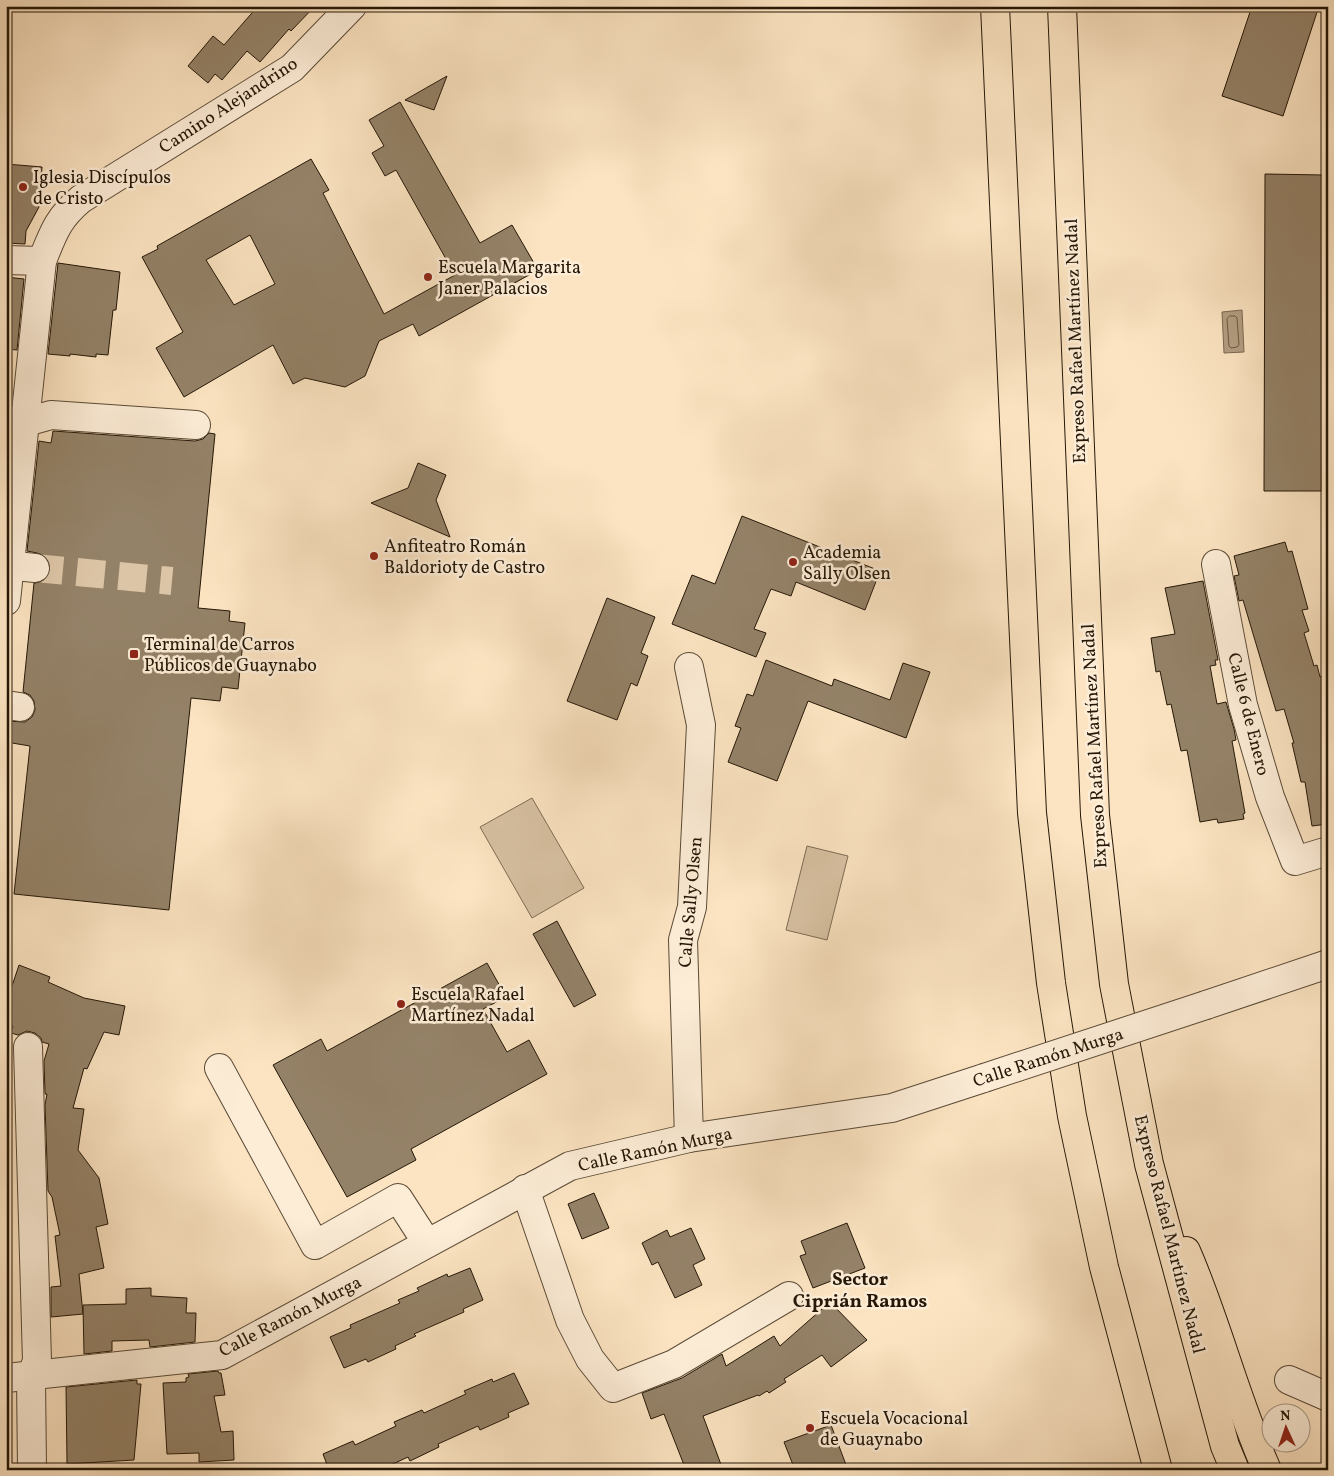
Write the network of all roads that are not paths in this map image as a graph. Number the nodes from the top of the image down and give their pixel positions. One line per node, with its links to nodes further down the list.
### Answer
1 (352, 6): 5 (street, Camino Alejandrino)
2 (995, 6): 25 (highway)
3 (1062, 6): 17 (highway, Expreso Rafael Martínez Nadal)
4 (6, 260): 5 (street)
5 (42, 261): 6 (street, Camino Alejandrino)
6 (16, 421): 7 (street); 9 (street, Camino Alejandrino)
7 (196, 426)
8 (1216, 564): 12 (street, Calle 6 de Enero)
9 (17, 566): 10 (street, Camino Alejandrino)
10 (6, 601)
11 (689, 667): 16 (street, Calle Sally Olsen)
12 (1328, 851)
13 (1328, 964): 16 (street, Calle Ramón Murga, bridge)
14 (28, 1047): 21 (street)
15 (219, 1068): 19 (street)
16 (689, 1138): 18 (street, Calle Ramón Murga)
17 (1149, 1164): 26 (highway, Expreso Rafael Martínez Nadal); 27 (highway)
18 (525, 1190): 19 (street, Calle Ramón Murga); 20 (street)
19 (427, 1243): 21 (street, Calle Ramón Murga)
20 (789, 1296)
21 (19, 1378): 24 (street)
22 (1289, 1380): 23 (street)
23 (1328, 1398)
24 (32, 1470)
25 (1158, 1470)
26 (1235, 1470)
27 (1266, 1470)

